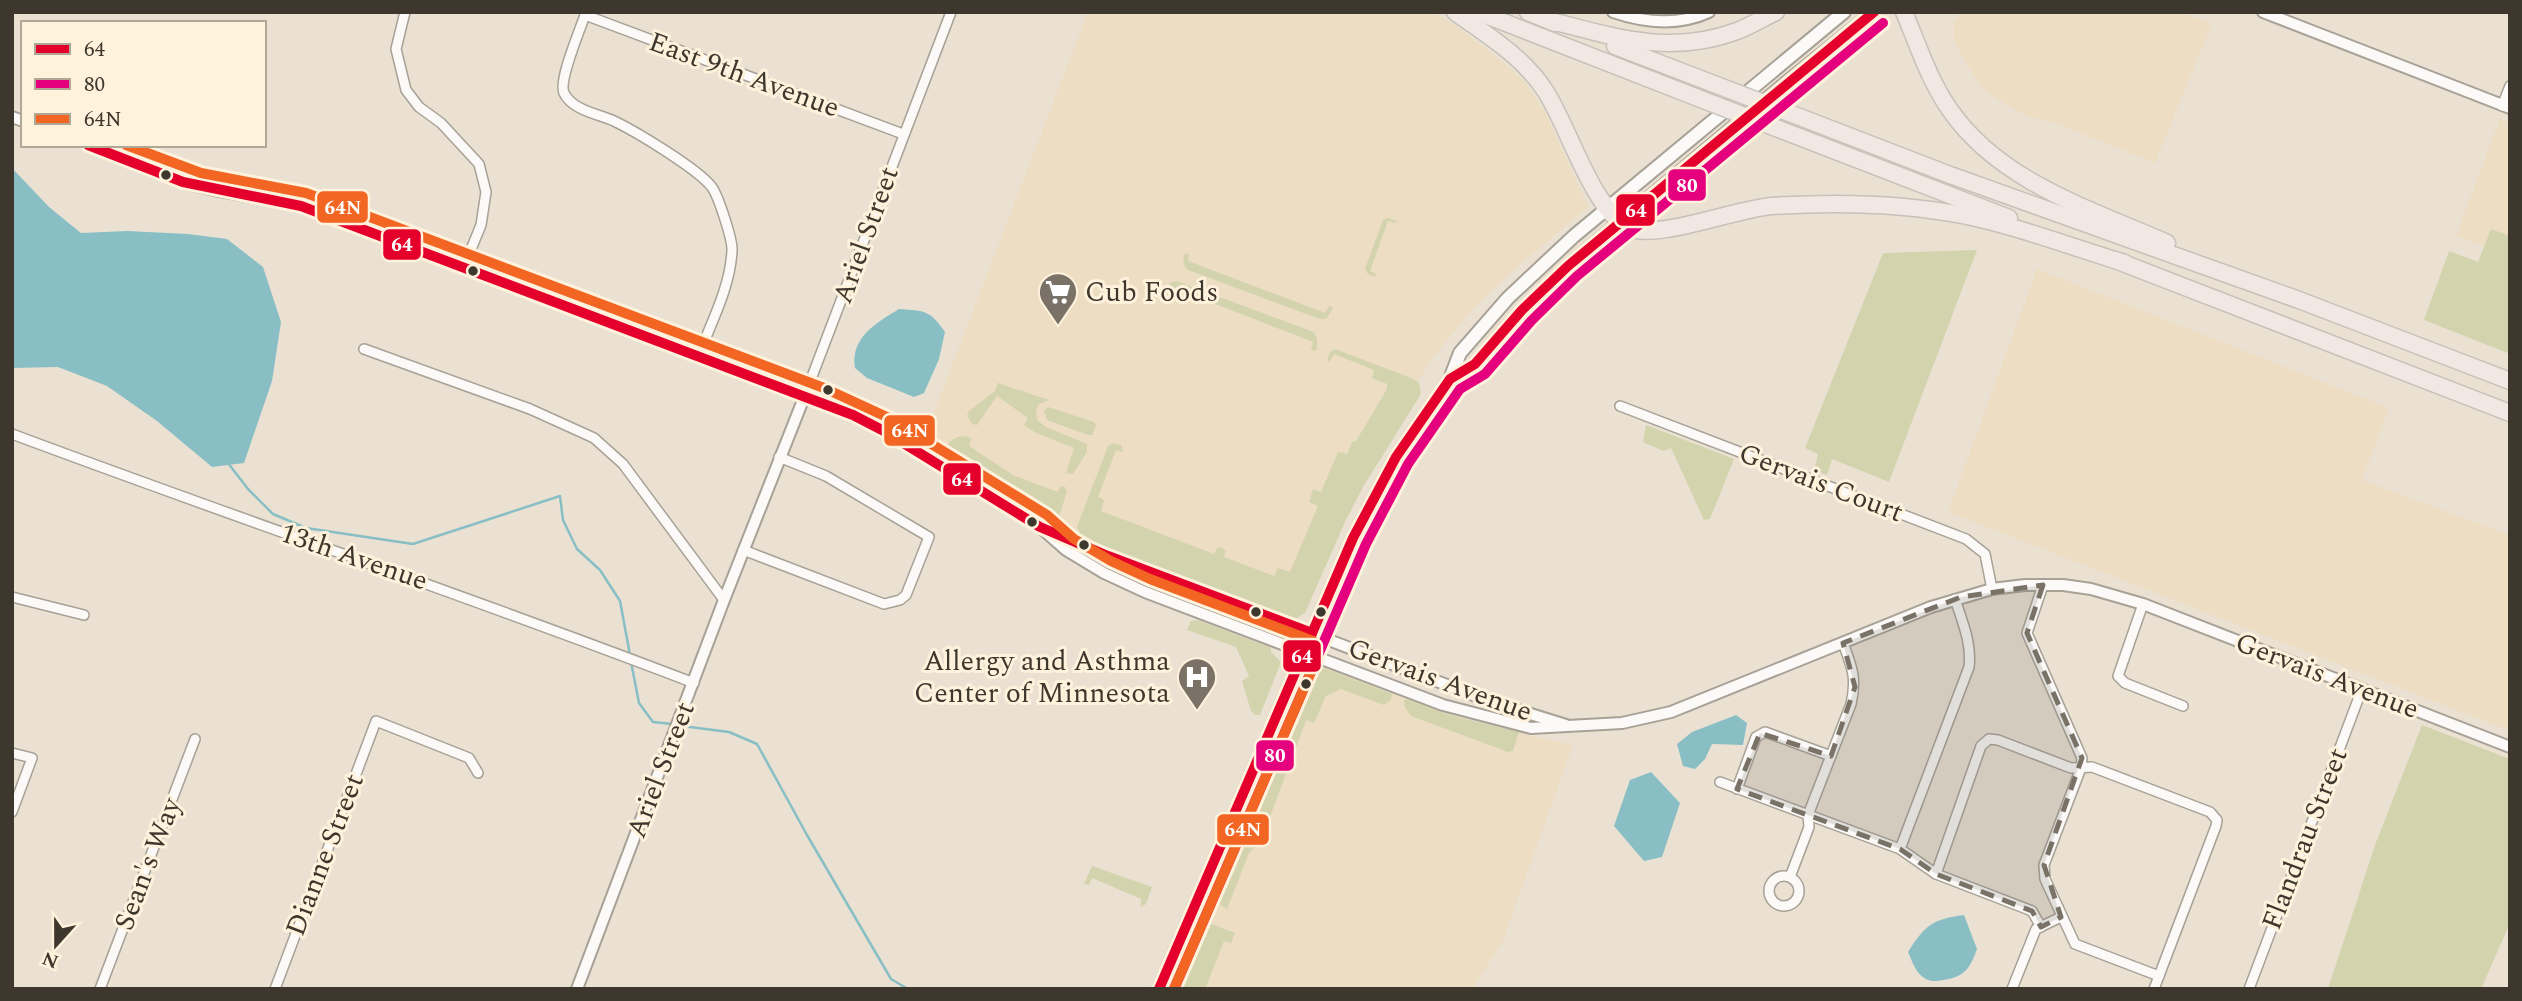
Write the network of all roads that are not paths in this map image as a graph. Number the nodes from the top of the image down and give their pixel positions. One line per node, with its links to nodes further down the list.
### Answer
1 (405, 12): 22 (street)
2 (951, 12): 17 (street, Ariel Street)
3 (1455, 12): 19 (highway)
4 (1478, 12): 21 (highway, bridge)
5 (1528, 12): 14 (highway)
6 (1613, 12): 7 (street)
7 (1709, 12)
8 (1776, 12): 14 (highway)
9 (1844, 12): 19 (main road)
10 (1874, 12): 20 (main road)
11 (1904, 12): 23 (highway)
12 (2263, 12): 16 (street)
13 (586, 14): 17 (street, East 9th Avenue); 25 (street)
14 (1548, 20): 23 (highway, bridge)
15 (2510, 86): 16 (street)
16 (2506, 107)
17 (903, 134): 28 (street, Ariel Street)
18 (92, 147): 22 (street)
19 (1608, 207): 20 (highway); 26 (main road)
20 (1621, 221): 21 (highway); 26 (main road)
21 (2125, 263): 30 (highway)
22 (463, 269): 25 (street)
23 (2274, 291): 27 (highway)
24 (364, 349): 39 (street)
25 (698, 357): 28 (street)
26 (1450, 379): 42 (main road)
27 (2510, 381)
28 (805, 396): 32 (street, Ariel Street); 33 (street)
29 (1620, 406): 36 (street, Gervais Court)
30 (2510, 413)
31 (12, 435): 45 (street, 13th Avenue)
32 (779, 457): 34 (street, Ariel Street); 34 (street)
33 (1040, 527): 42 (street, Gervais Avenue); 44 (street, Gervais Avenue)
34 (743, 550): 39 (street, Ariel Street)
35 (2043, 585): 36 (street, Gervais Avenue); 40 (street, Gervais Avenue); 53 (street)
36 (1992, 589): 38 (street, Gervais Avenue)
37 (12, 597): 41 (street)
38 (1955, 599): 43 (street, Gervais Avenue); 59 (street)
39 (724, 600): 45 (street, Ariel Street)
40 (2143, 604): 46 (street, Gervais Avenue); 47 (street)
41 (83, 615)
42 (1312, 633): 44 (main road); 48 (street, Gervais Avenue)
43 (1843, 643): 48 (street, Gervais Avenue); 52 (street)
44 (1304, 652): 48 (street, Gervais Avenue); 68 (main road)
45 (694, 682): 67 (street, Ariel Street)
46 (2362, 689): 50 (street, Gervais Avenue); 71 (street, Flandrau Street)
47 (2183, 706)
48 (1569, 726)
49 (195, 739): 65 (street, Sean's Way)
50 (2510, 747)
51 (12, 753): 57 (street)
52 (1831, 756): 56 (street); 58 (street)
53 (2081, 768): 60 (street); 62 (street); 64 (street)
54 (478, 773): 66 (street, Dianne Street)
55 (1720, 782): 56 (street)
56 (1737, 789): 58 (street)
57 (12, 812)
58 (1808, 815): 59 (street); 61 (street)
59 (1900, 849): 60 (street)
60 (1936, 874): 63 (street)
61 (1790, 877)
62 (2061, 917): 63 (street); 64 (street)
63 (2041, 926): 69 (street)
64 (2159, 976): 70 (street)
65 (100, 989)
66 (275, 989)
67 (578, 989)
68 (1159, 989)
69 (2012, 989)
70 (2154, 989)
71 (2249, 989)

